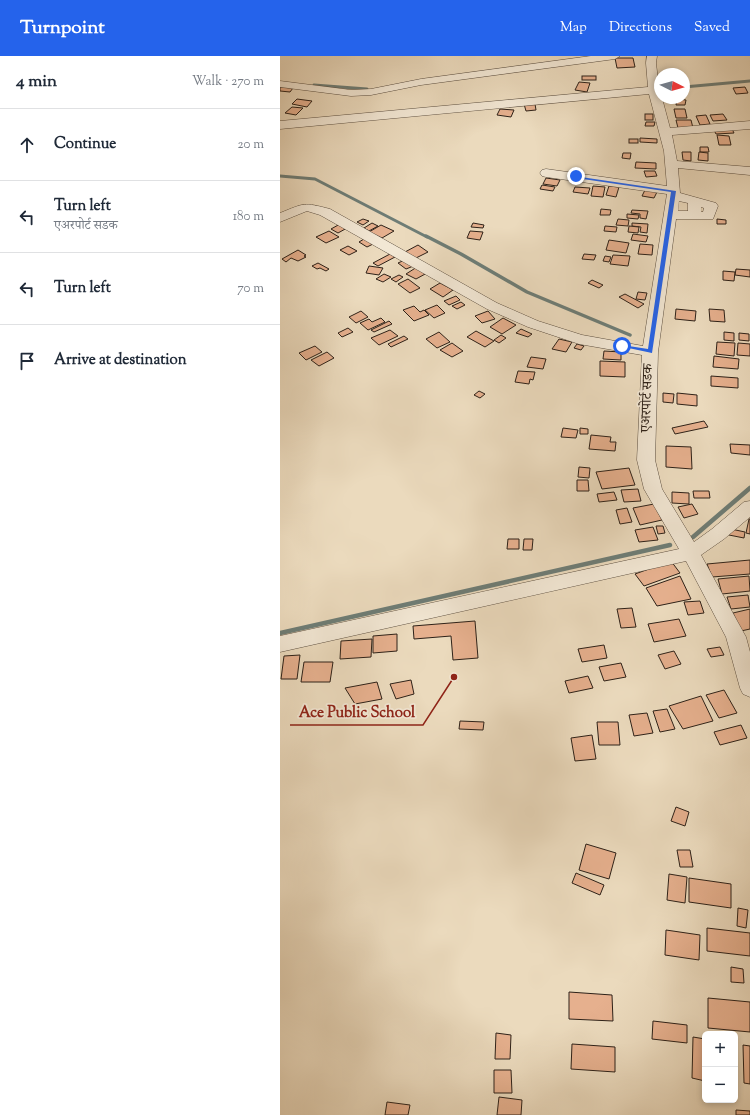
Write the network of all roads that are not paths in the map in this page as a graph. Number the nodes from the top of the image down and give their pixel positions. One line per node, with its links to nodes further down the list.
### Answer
1 (615, 56): 3 (street)
2 (652, 56): 4 (street, एअरपोर्ट सडक)
3 (280, 84)
4 (654, 89): 6 (street)
5 (658, 104): 8 (street, एअरपोर्ट सडक)
6 (280, 125)
7 (750, 125): 8 (street)
8 (665, 132): 9 (street, एअरपोर्ट सडक)
9 (671, 164): 10 (street); 12 (street, एअरपोर्ट सडक)
10 (750, 171)
11 (546, 173): 12 (street)
12 (673, 193): 13 (street, एअरपोर्ट सडक); 13 (street)
13 (670, 215): 15 (street, एअरपोर्ट सडक)
14 (280, 218): 15 (street)
15 (650, 352): 17 (street, एअरपोर्ट सडक)
16 (750, 507): 17 (street)
17 (691, 552): 18 (street, एअरपोर्ट सडक); 19 (street)
18 (743, 636): 20 (street, एअरपोर्ट सडक)
19 (280, 644)
20 (750, 688)

